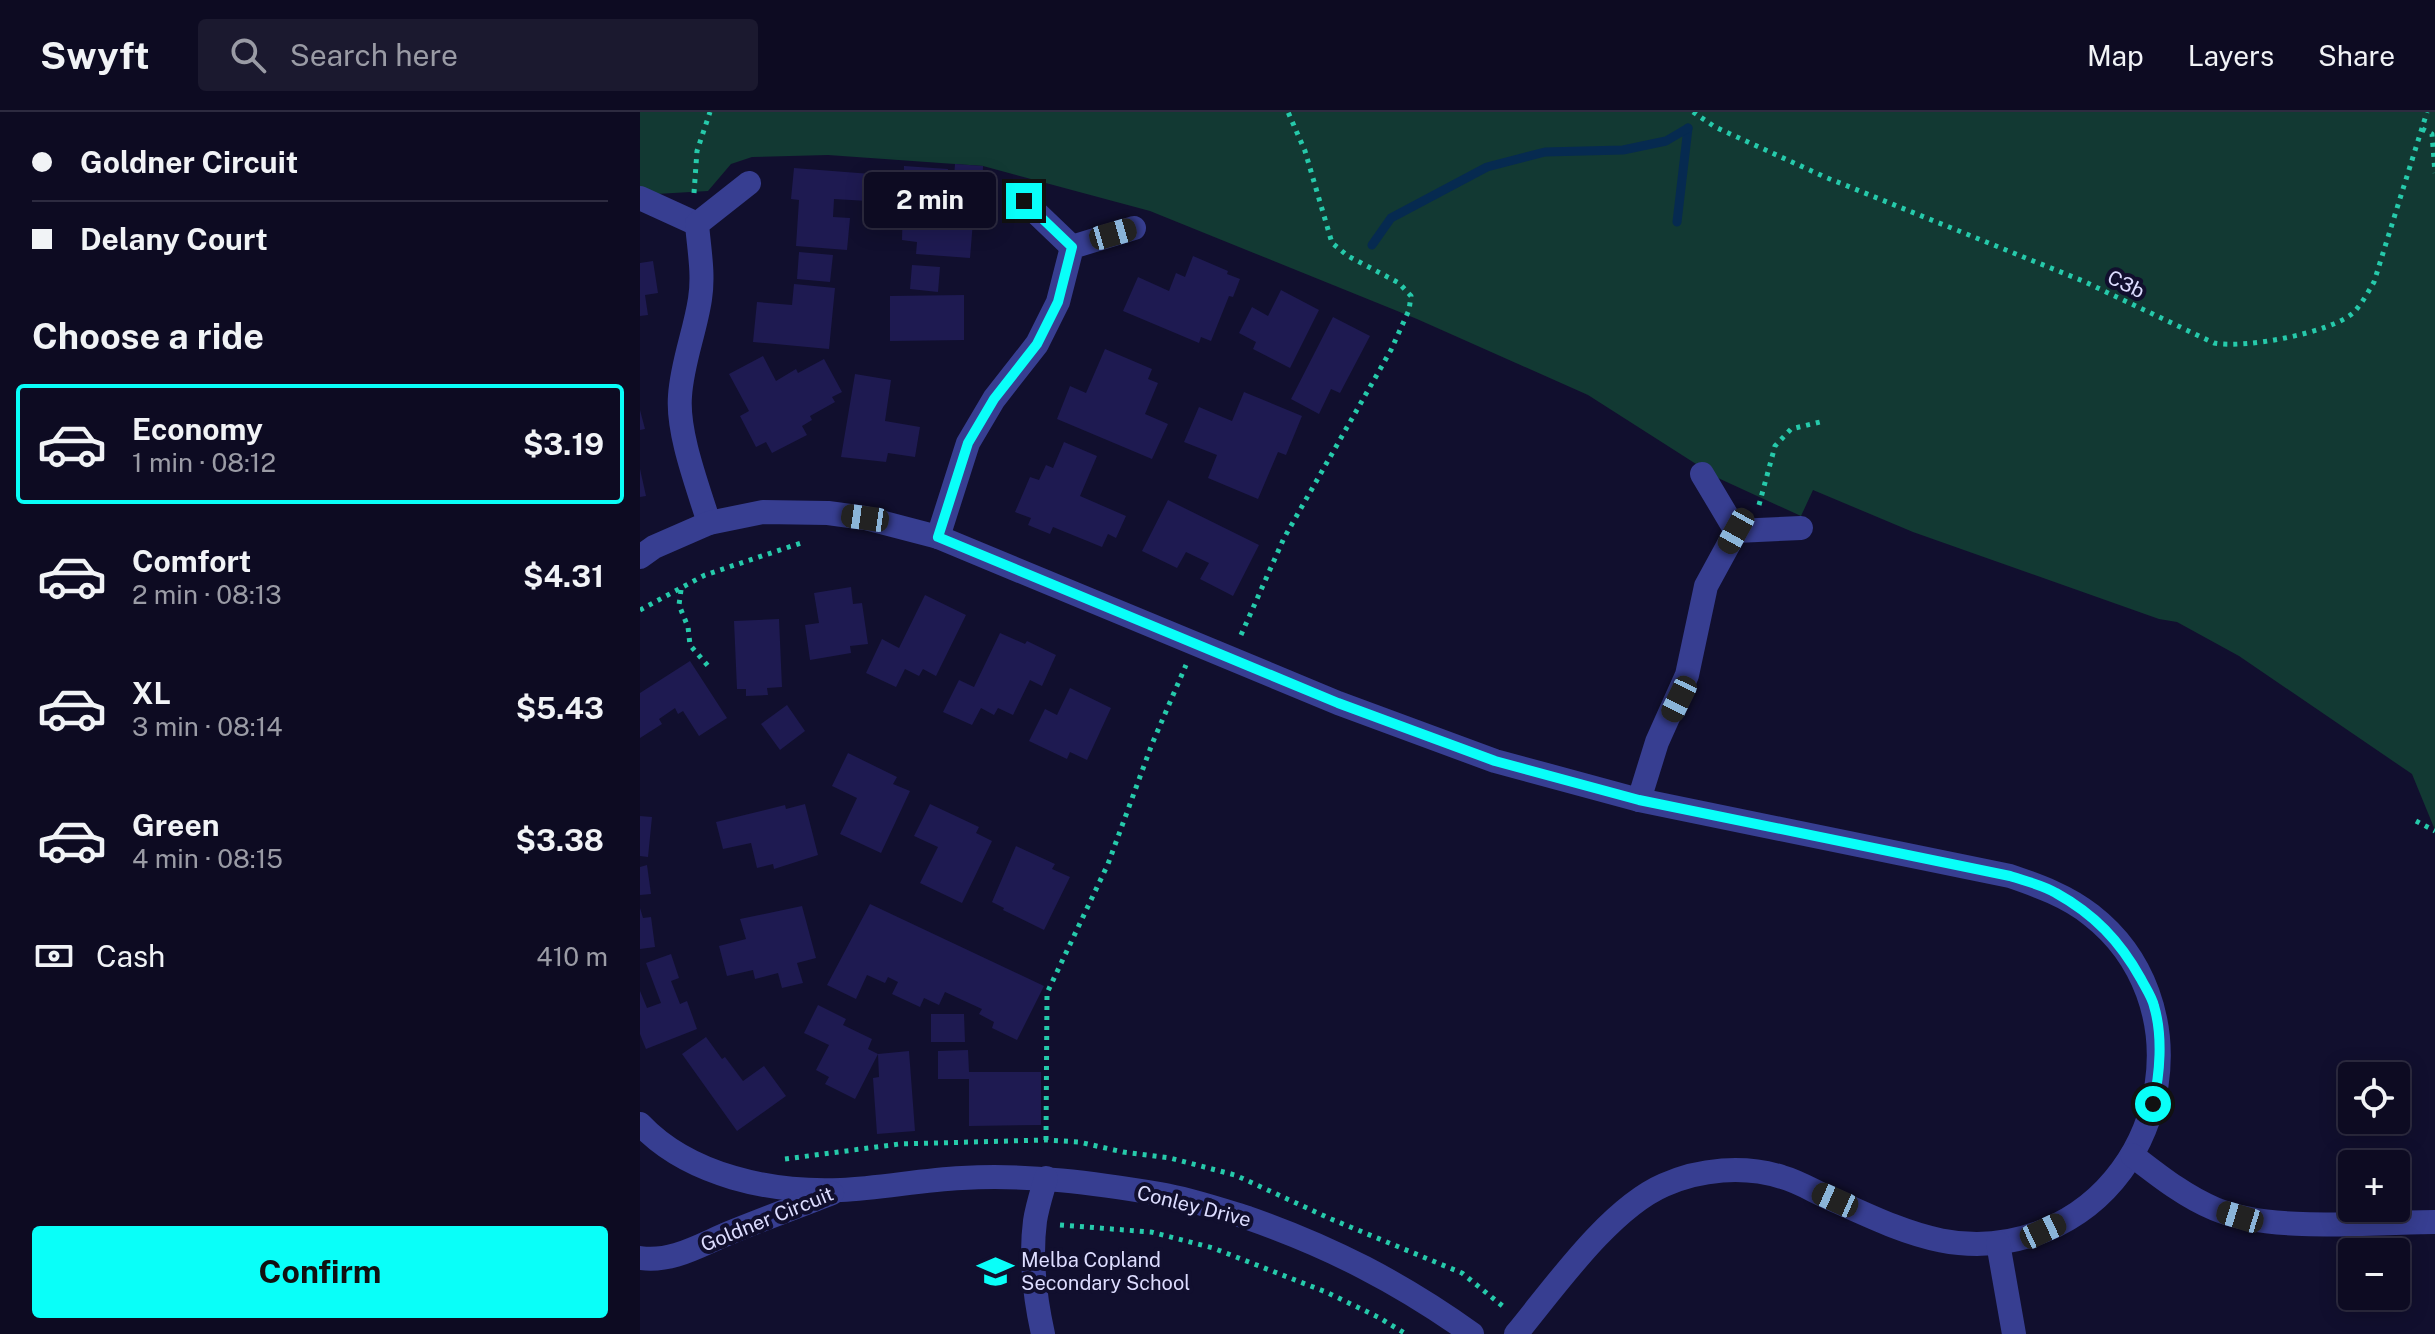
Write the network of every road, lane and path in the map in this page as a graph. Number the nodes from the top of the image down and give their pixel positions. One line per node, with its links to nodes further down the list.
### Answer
1 (710, 112): 10 (path)
2 (1288, 112): 24 (path)
3 (1693, 112): 5 (path, C3b)
4 (2427, 112): 5 (path, C3b)
5 (2422, 129): 6 (path)
6 (2435, 173)
7 (749, 183): 10 (street)
8 (640, 198): 10 (street)
9 (1024, 201): 12 (street)
10 (697, 224): 15 (street)
11 (1134, 228): 12 (street)
12 (1072, 247): 18 (street)
13 (1820, 422): 17 (path)
14 (1702, 474): 17 (street)
15 (709, 523): 18 (street); 20 (street)
16 (1801, 528): 17 (street)
17 (1736, 531): 26 (street)
18 (938, 537): 24 (street)
19 (814, 539): 21 (path)
20 (640, 557)
21 (681, 589): 22 (path); 25 (path)
22 (640, 610)
23 (1189, 658): 30 (path)
24 (1234, 659): 26 (street)
25 (708, 666)
26 (1639, 800): 31 (street)
27 (2416, 821): 28 (path)
28 (2435, 831)
29 (643, 1133): 33 (street, Goldner Circuit)
30 (1046, 1140)
31 (2132, 1155): 35 (street); 36 (street)
32 (1046, 1178): 33 (street, Conley Drive); 34 (street); 40 (street, Conley Drive)
33 (841, 1190): 37 (street, Goldner Circuit)
34 (1035, 1221): 38 (street); 39 (path)
35 (2435, 1222)
36 (1998, 1243): 41 (street); 42 (street)
37 (640, 1258)
38 (1043, 1334)
39 (1406, 1334)
40 (1472, 1334)
41 (1516, 1334)
42 (2014, 1334)

